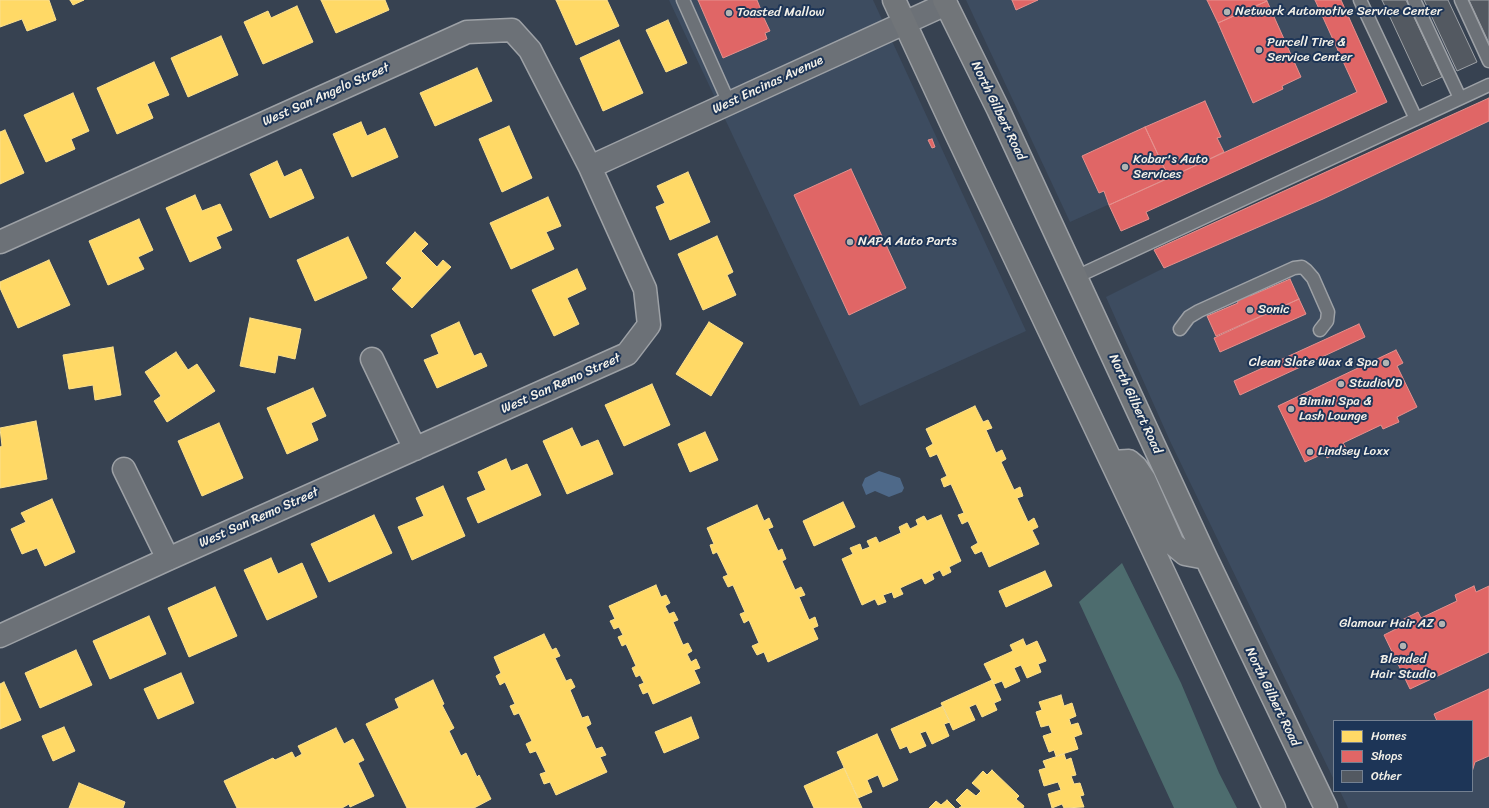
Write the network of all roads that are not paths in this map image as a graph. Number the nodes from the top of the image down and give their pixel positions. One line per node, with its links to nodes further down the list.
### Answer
1 (683, 0): 11 (lane)
2 (894, 0): 7 (main road)
3 (1360, 0): 12 (lane)
4 (1414, 0): 10 (lane)
5 (1461, 0): 8 (lane)
6 (945, 2): 7 (street, West Encinas Avenue); 15 (main road, North Gilbert Road)
7 (905, 23): 11 (street, West Encinas Avenue); 20 (main road)
8 (1489, 61)
9 (1489, 85): 10 (lane)
10 (1460, 98): 12 (lane)
11 (730, 103): 13 (street, West Encinas Avenue)
12 (1416, 119): 15 (lane)
13 (590, 167): 14 (street, West San Angelo Street); 19 (street, West San Remo Street)
14 (0, 242)
15 (1076, 277): 22 (main road, North Gilbert Road)
16 (1180, 329): 17 (lane)
17 (1320, 330)
18 (372, 359): 19 (street)
19 (416, 449): 23 (street, West San Remo Street)
20 (1112, 462): 22 (main road); 25 (main road)
21 (124, 469): 23 (street)
22 (1206, 558): 26 (main road, North Gilbert Road)
23 (168, 559): 24 (street, West San Remo Street)
24 (0, 636)
25 (1274, 808)
26 (1326, 808)

